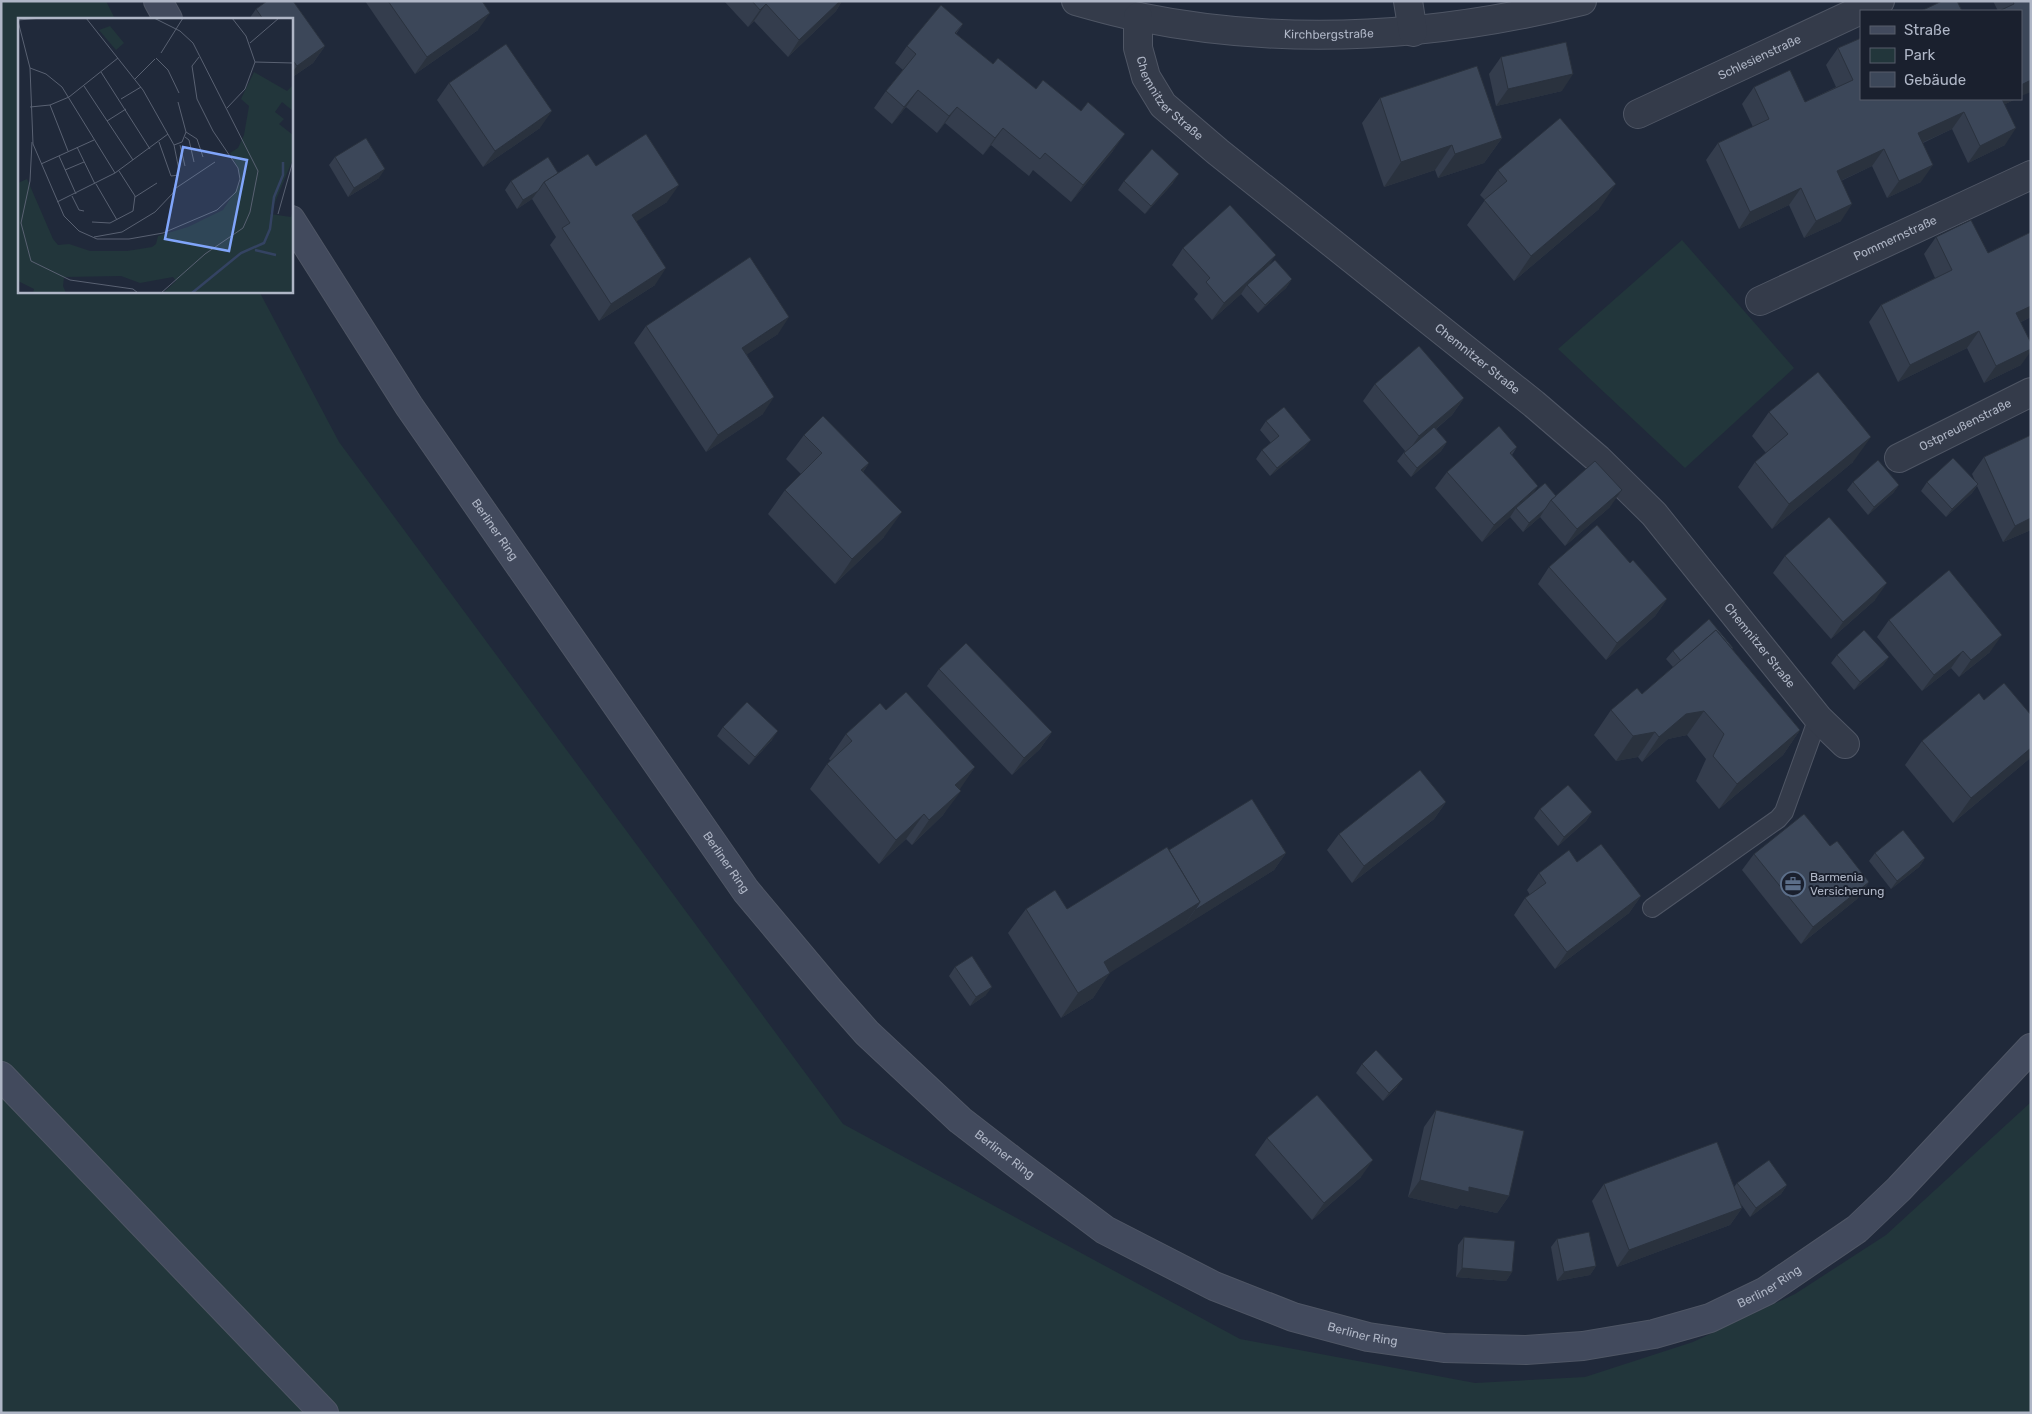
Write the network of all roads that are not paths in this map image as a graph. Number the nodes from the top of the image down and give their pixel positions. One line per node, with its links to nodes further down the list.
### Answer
1 (158, 1): 9 (street)
2 (1076, 1): 8 (street, Kirchbergstraße)
3 (1408, 1): 10 (street)
4 (1582, 1): 10 (street, Kirchbergstraße)
5 (1880, 1): 7 (street, Schlesienstraße)
6 (1860, 10): 11 (street, Schlesienstraße)
7 (1861, 10)
8 (1138, 17): 10 (street, Kirchbergstraße); 17 (street, Chemnitzer Straße)
9 (167, 18)
10 (1413, 32)
11 (1638, 114)
12 (2031, 175): 14 (street, Pommernstraße)
13 (292, 222): 20 (street, Berliner Ring)
14 (1760, 301)
15 (2031, 392): 16 (street, Ostpreußenstraße)
16 (1899, 458)
17 (1818, 718): 18 (street, Chemnitzer Straße); 19 (lane)
18 (1845, 744)
19 (1652, 908)
20 (2031, 1048)
21 (1, 1076): 22 (street)
22 (324, 1413)

